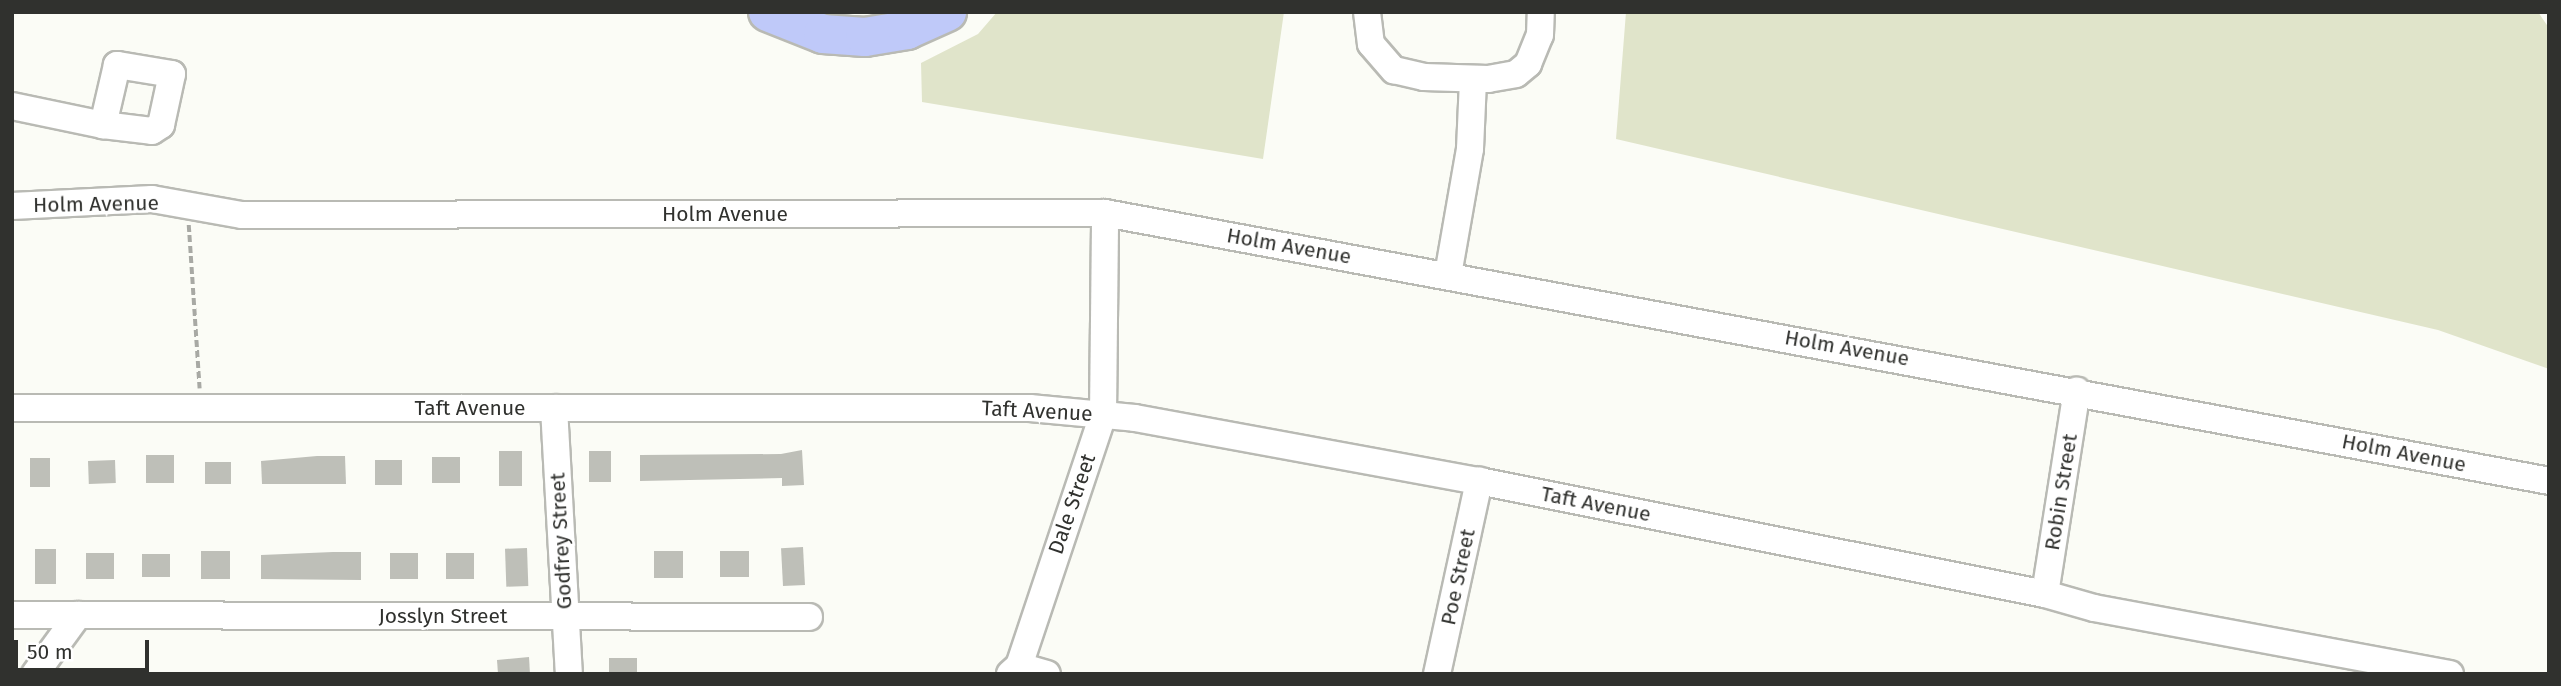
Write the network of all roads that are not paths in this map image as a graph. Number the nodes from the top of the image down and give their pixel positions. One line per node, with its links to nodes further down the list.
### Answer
1 (768, 12): 4 (highway)
2 (822, 12): 3 (highway)
3 (900, 12)
4 (947, 12)
5 (1367, 12): 7 (street)
6 (1541, 12): 7 (street)
7 (1473, 79): 12 (street)
8 (12, 106): 9 (street)
9 (103, 125)
10 (12, 206): 11 (street, Holm Avenue)
11 (1105, 213): 12 (street, Holm Avenue); 16 (street, Dale Street)
12 (1448, 275): 13 (street, Holm Avenue)
13 (2077, 390): 18 (street, Holm Avenue); 19 (street, Robin Street)
14 (12, 408): 15 (street, Taft Avenue)
15 (554, 408): 16 (street, Taft Avenue); 22 (street, Godfrey Street)
16 (1103, 415): 17 (street, Taft Avenue); 24 (street, Dale Street)
17 (1479, 481): 19 (street, Taft Avenue); 28 (street, Poe Street)
18 (2549, 481)
19 (2045, 594): 29 (street, Taft Avenue)
20 (12, 615): 21 (street, Josslyn Street)
21 (78, 615): 22 (street, Josslyn Street); 25 (street)
22 (566, 616): 23 (street, Josslyn Street); 26 (street, Godfrey Street)
23 (809, 617)
24 (1015, 670): 27 (street)
25 (35, 674)
26 (569, 674)
27 (1047, 674)
28 (1437, 674)
29 (2450, 674)

